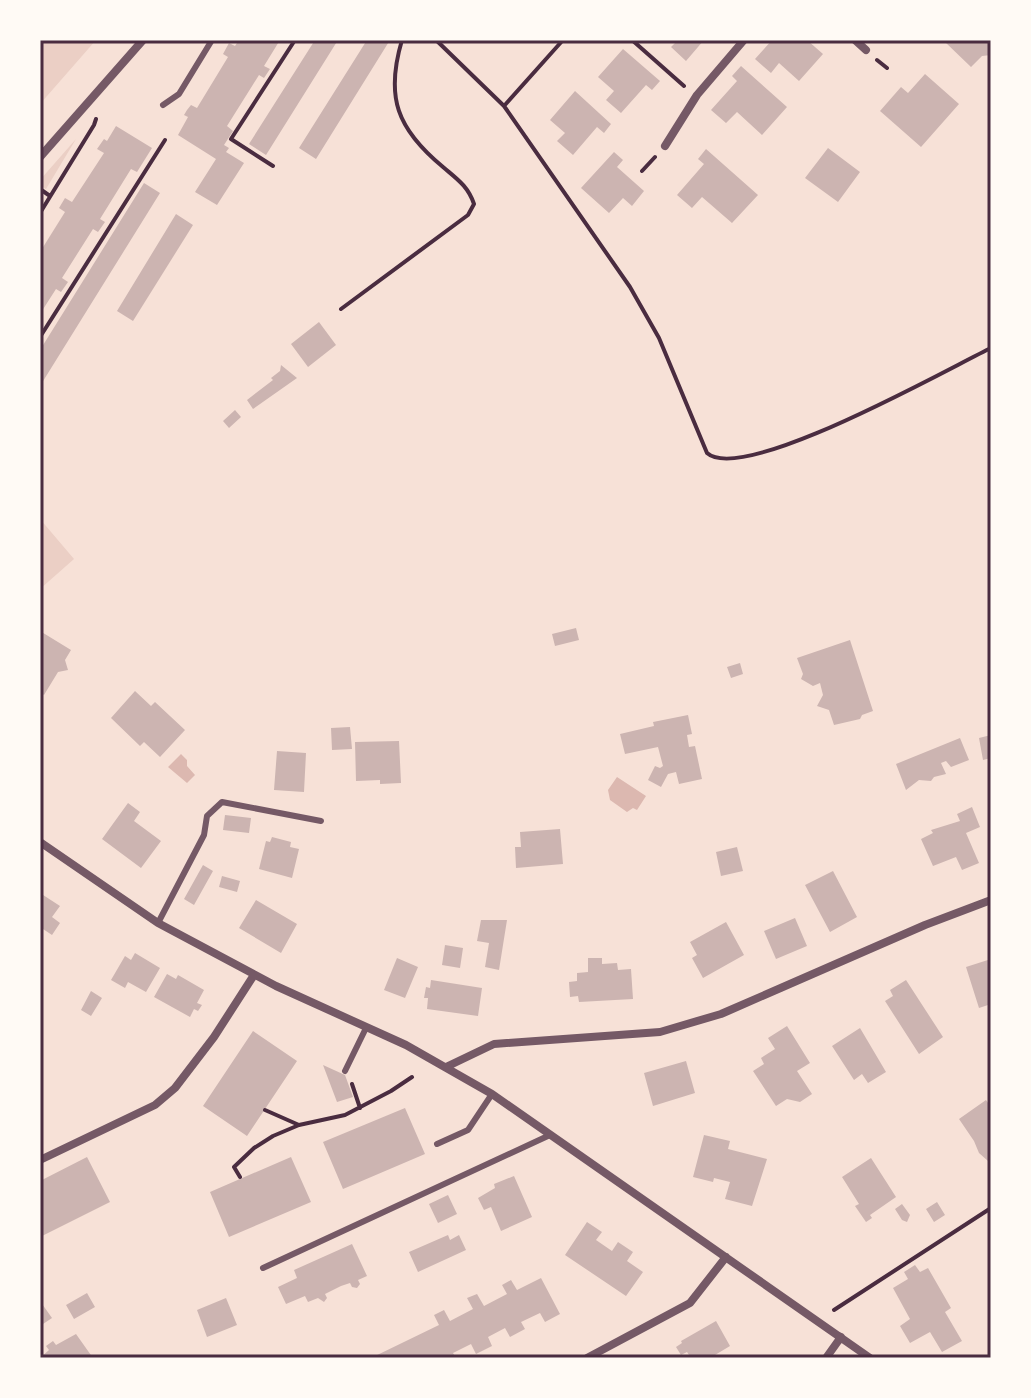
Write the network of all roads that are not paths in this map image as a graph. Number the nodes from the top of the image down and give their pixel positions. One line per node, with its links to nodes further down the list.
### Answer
1 (143, 40): 8 (street)
2 (212, 40): 6 (lane)
3 (744, 40): 7 (street)
4 (855, 40): 5 (street)
5 (866, 50)
6 (163, 105)
7 (665, 146)
8 (40, 157)
9 (321, 821): 12 (lane)
10 (40, 842): 12 (street)
11 (991, 900): 15 (street)
12 (158, 923): 13 (street)
13 (254, 975): 14 (street); 20 (street)
14 (366, 1028): 15 (street); 16 (lane)
15 (446, 1067): 17 (street)
16 (345, 1070)
17 (492, 1094): 18 (street); 19 (lane)
18 (550, 1135): 21 (street); 22 (lane)
19 (437, 1144)
20 (40, 1160)
21 (726, 1257): 23 (street); 24 (street)
22 (263, 1268)
23 (841, 1337): 25 (street); 26 (street)
24 (587, 1358)
25 (826, 1358)
26 (870, 1358)

